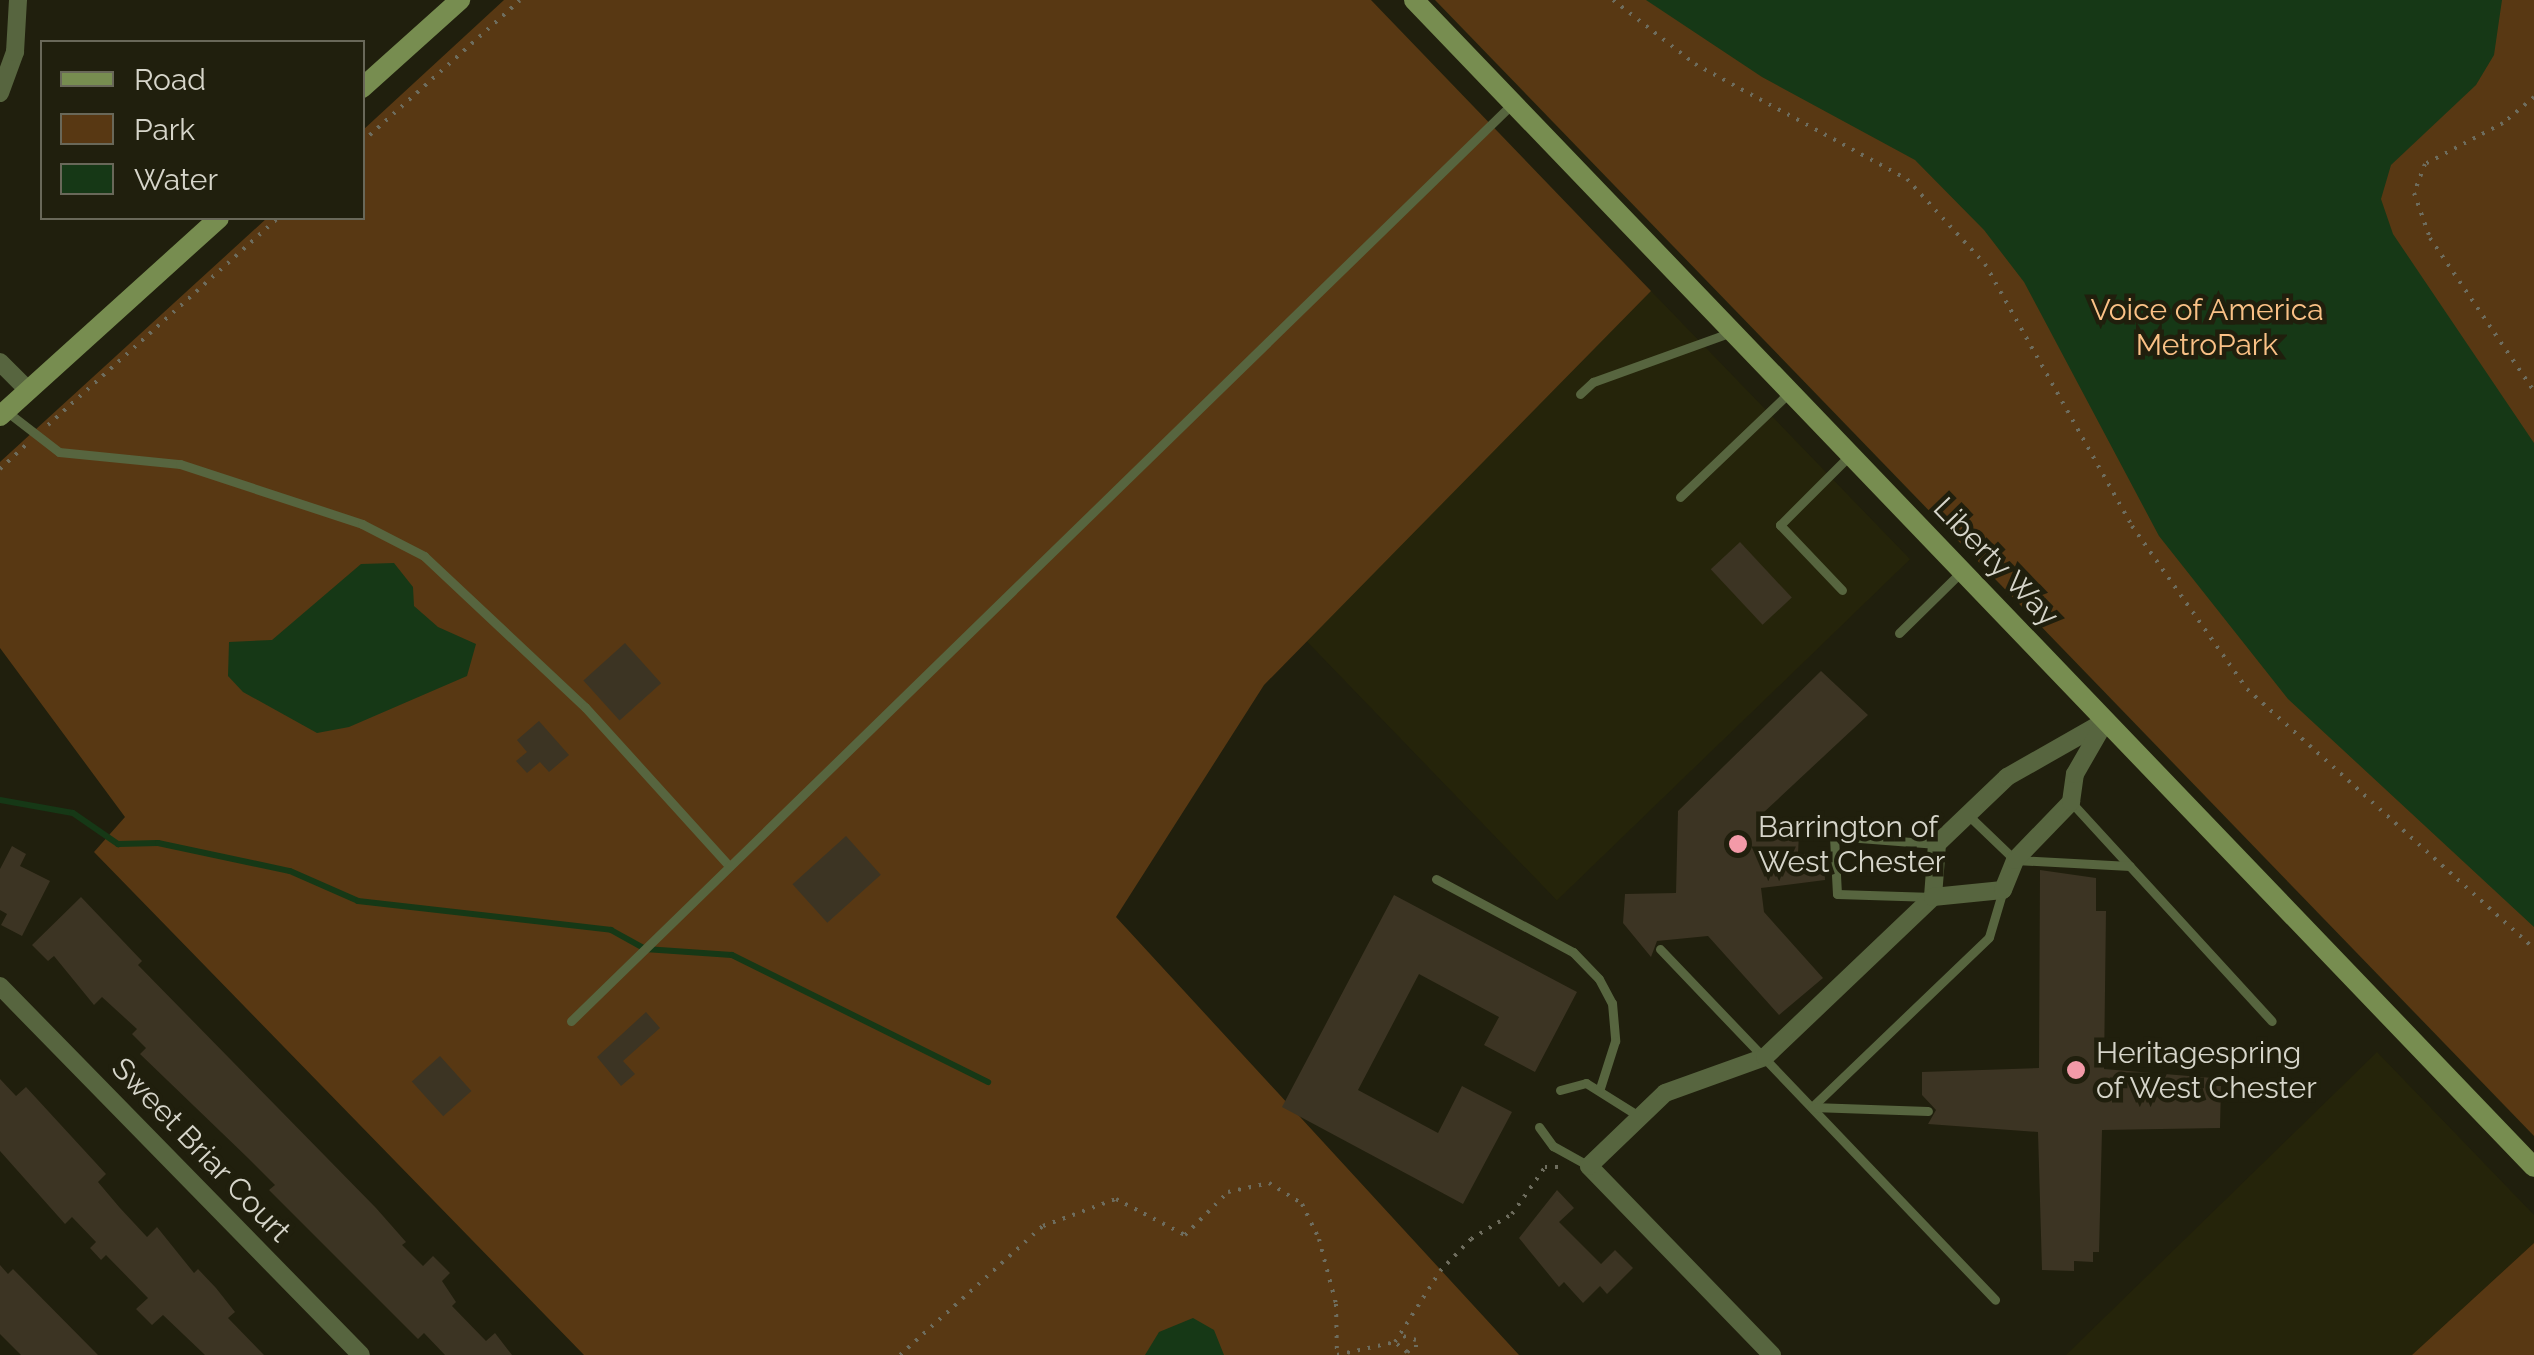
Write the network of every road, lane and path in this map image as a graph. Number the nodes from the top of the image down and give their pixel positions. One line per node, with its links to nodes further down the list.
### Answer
1 (18, 0): 7 (street)
2 (460, 0): 6 (main road)
3 (520, 0): 10 (path)
4 (1414, 0): 9 (main road, Liberty Way)
5 (1612, 0): 37 (path)
6 (365, 85)
7 (0, 92)
8 (2534, 97): 17 (path)
9 (1514, 102): 13 (main road, Liberty Way); 32 (lane)
10 (365, 139)
11 (217, 220): 15 (main road)
12 (276, 220): 20 (path)
13 (1733, 332): 16 (main road, Liberty Way); 18 (lane)
14 (0, 362): 15 (street)
15 (28, 390): 19 (main road)
16 (1791, 391): 21 (main road, Liberty Way); 23 (lane)
17 (2534, 391)
18 (1580, 394)
19 (2, 410): 20 (lane)
20 (35, 436): 22 (path); 32 (lane)
21 (1851, 454): 24 (main road, Liberty Way); 25 (lane)
22 (0, 469)
23 (1680, 497)
24 (1963, 571): 26 (lane); 27 (main road, Liberty Way)
25 (1842, 590)
26 (1899, 633)
27 (2106, 720): 28 (street); 29 (street); 50 (main road, Liberty Way)
28 (2071, 802): 31 (street); 33 (lane)
29 (1968, 815): 30 (street); 31 (lane)
30 (1937, 844): 36 (street); 36 (lane)
31 (2015, 860): 33 (lane); 35 (street)
32 (728, 866): 40 (lane)
33 (2130, 866): 41 (lane)
34 (1436, 879): 44 (lane)
35 (2003, 890): 36 (street); 45 (lane)
36 (1933, 896): 42 (street)
37 (2534, 948)
38 (1660, 949): 42 (lane)
39 (0, 986): 54 (street, Sweet Briar Court)
40 (571, 1021)
41 (2272, 1021)
42 (1765, 1057): 45 (lane); 47 (street)
43 (1560, 1090): 44 (lane)
44 (1599, 1091): 47 (lane)
45 (1812, 1107): 46 (lane); 51 (lane)
46 (1928, 1111)
47 (1637, 1116): 49 (street)
48 (1539, 1127): 49 (lane)
49 (1589, 1166): 52 (path); 57 (street)
50 (2534, 1167)
51 (1995, 1300)
52 (1403, 1336): 53 (path); 53 (path)
53 (1395, 1342): 56 (path)
54 (361, 1355)
55 (900, 1355): 56 (path)
56 (1337, 1355)
57 (1772, 1355)

